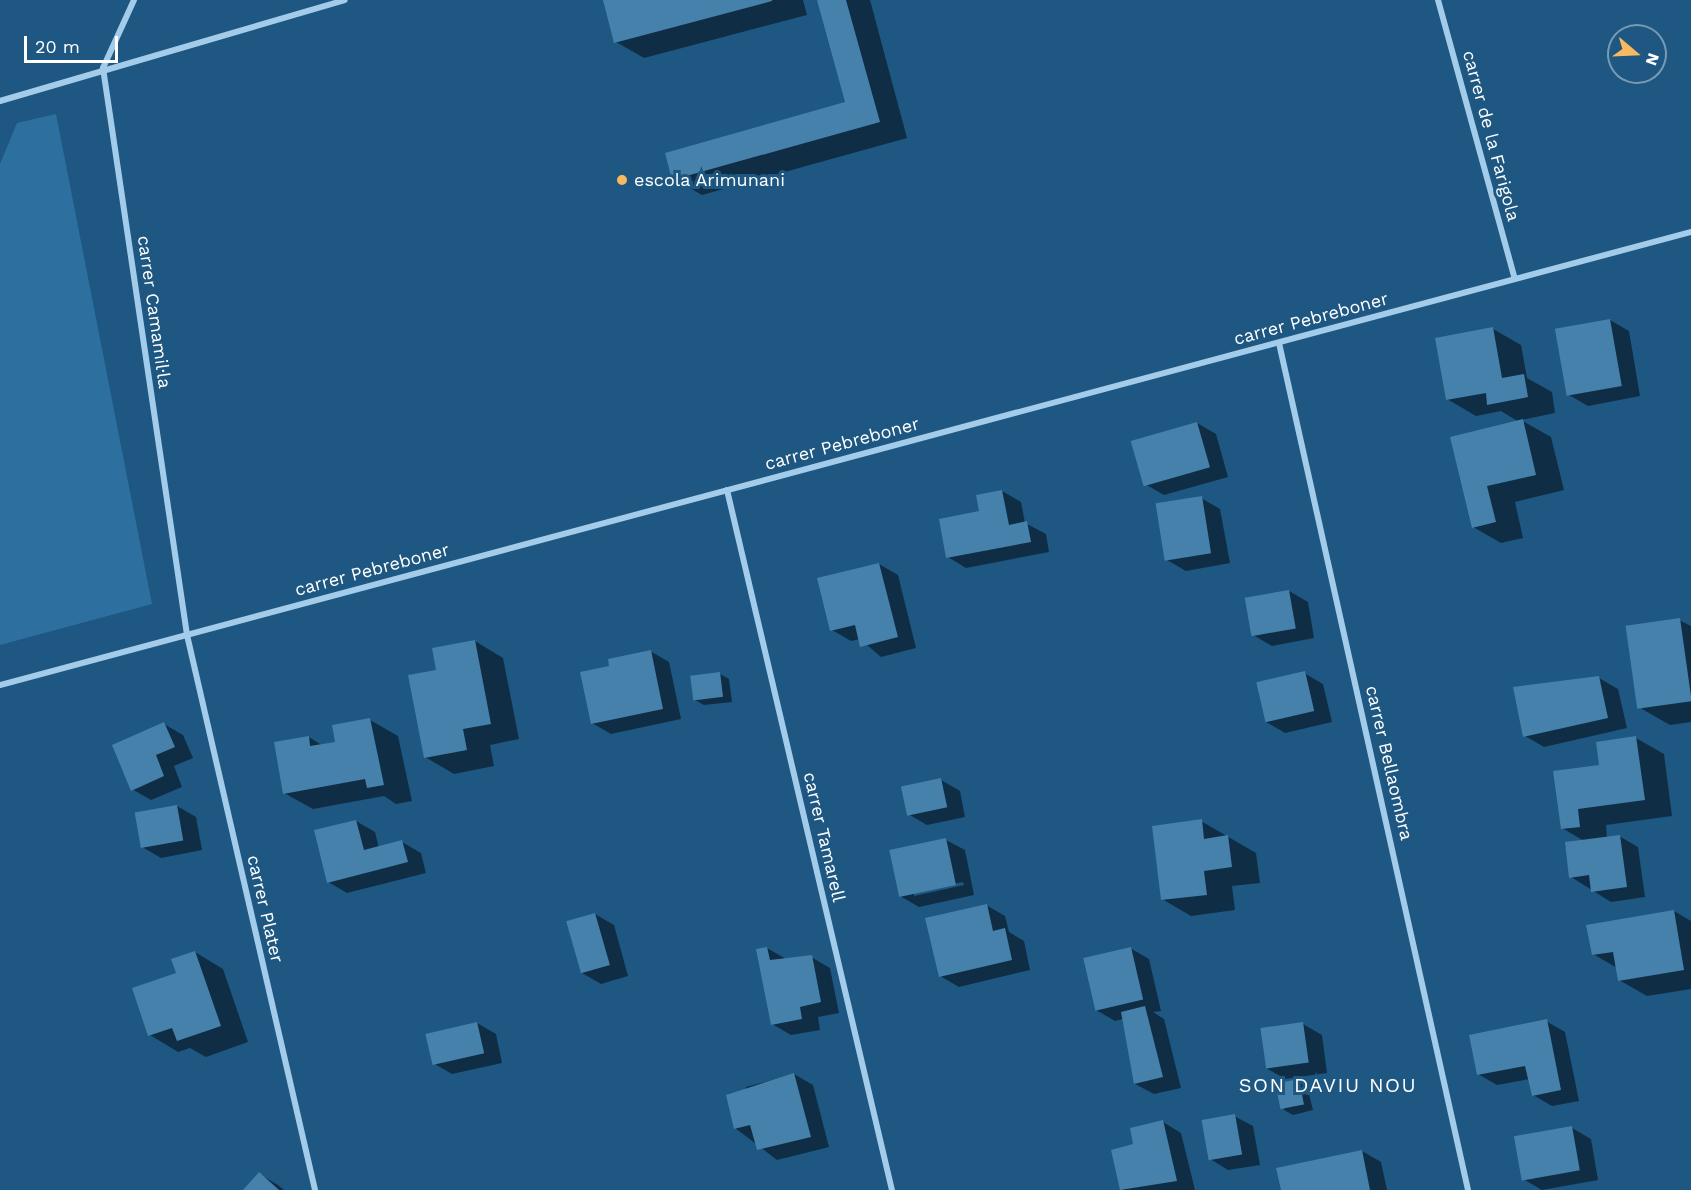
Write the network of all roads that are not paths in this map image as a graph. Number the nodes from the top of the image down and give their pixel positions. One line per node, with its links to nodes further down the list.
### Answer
1 (134, 0): 4 (street)
2 (345, 0): 4 (street)
3 (1438, 0): 7 (street, carrer de la Farigola)
4 (103, 68): 5 (street); 10 (street, carrer Camamil·la)
5 (0, 101)
6 (1691, 232): 7 (street, carrer Pebreboner)
7 (1515, 279): 8 (street, carrer Pebreboner)
8 (1279, 343): 9 (street, carrer Pebreboner); 14 (street, carrer Bellaombra)
9 (727, 490): 10 (street, carrer Pebreboner); 13 (street, carrer Tamarell)
10 (187, 635): 11 (street, carrer Pebreboner); 12 (street, carrer Plater)
11 (0, 685)
12 (315, 1190)
13 (892, 1190)
14 (1468, 1190)

